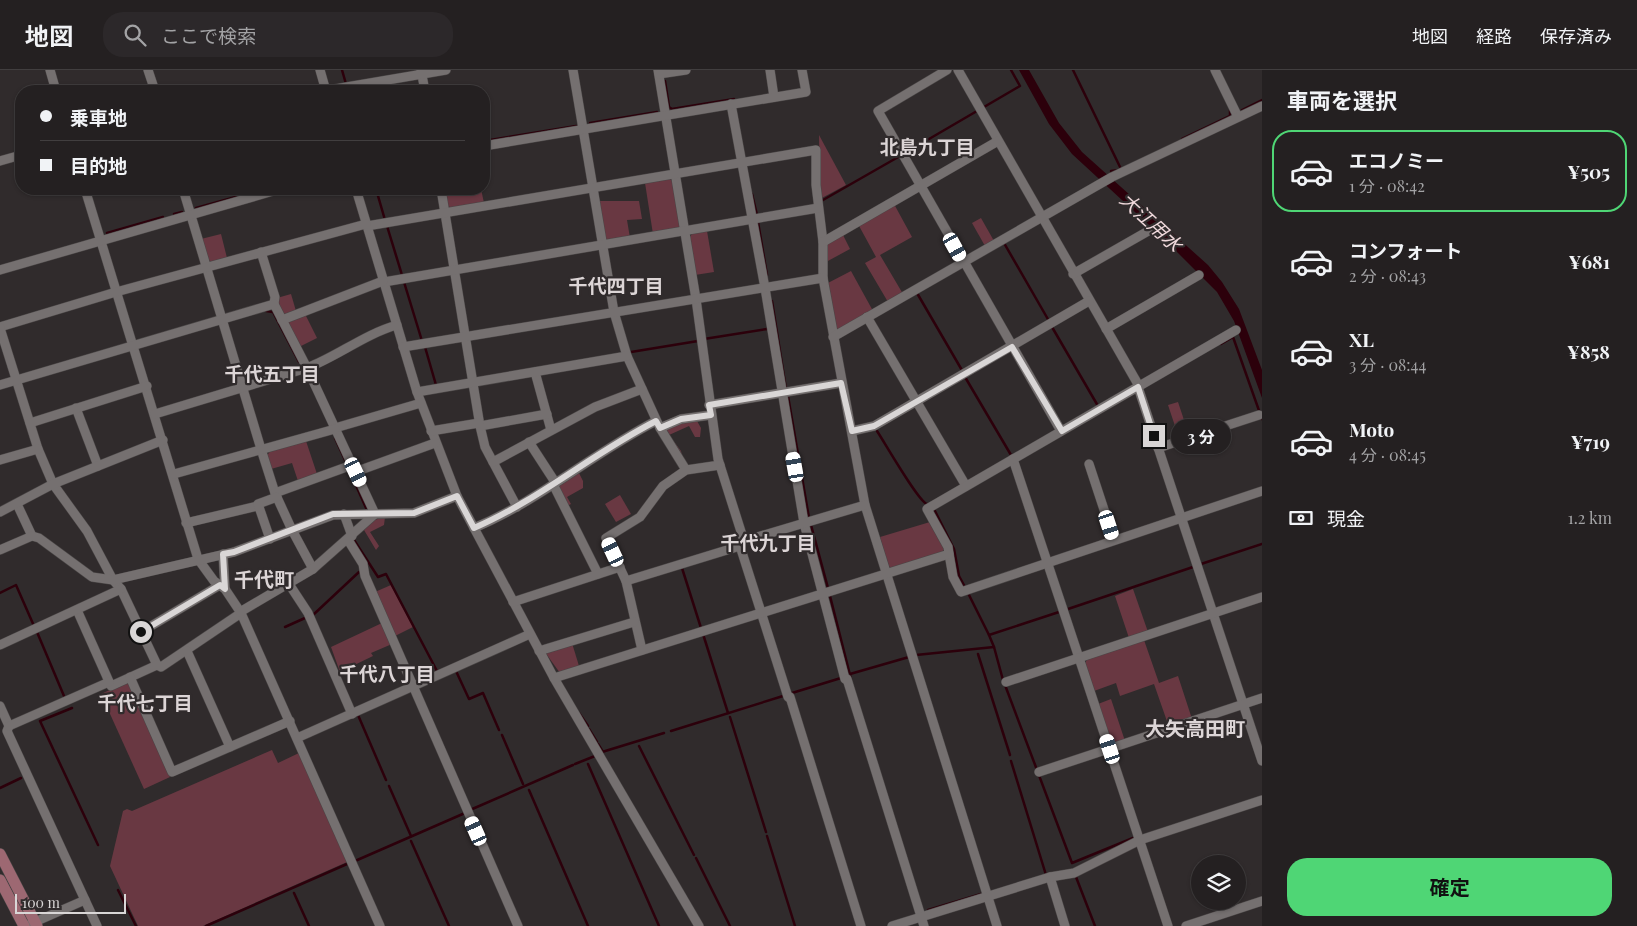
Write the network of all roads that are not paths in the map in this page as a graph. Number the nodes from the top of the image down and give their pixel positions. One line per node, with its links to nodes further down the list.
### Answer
1 (50, 70): 14 (street)
2 (148, 70): 15 (street)
3 (320, 70): 16 (street)
4 (446, 70): 12 (street)
5 (573, 70): 24 (street)
6 (686, 70): 13 (street)
7 (770, 70): 19 (street)
8 (802, 70): 19 (street)
9 (947, 70): 31 (street)
10 (958, 70): 25 (street)
11 (1215, 70): 23 (street)
12 (422, 72): 17 (street); 18 (street)
13 (659, 72): 22 (street)
14 (54, 85)
15 (153, 85)
16 (324, 85)
17 (356, 85)
18 (424, 85)
19 (774, 97): 20 (street)
20 (731, 104): 22 (street); 29 (street)
21 (1262, 106): 23 (street)
22 (666, 115): 24 (street); 30 (street)
23 (1238, 117): 41 (street)
24 (584, 129): 26 (street); 32 (street)
25 (998, 141): 31 (street); 41 (street)
26 (490, 145)
27 (15, 157): 28 (street)
28 (0, 162)
29 (741, 162): 30 (street); 38 (street); 42 (street)
30 (676, 174): 32 (street); 45 (street)
31 (921, 186): 47 (street); 50 (street)
32 (594, 188): 40 (street); 48 (street)
33 (87, 195): 46 (street)
34 (185, 195): 39 (street)
35 (258, 195): 39 (street)
36 (358, 195): 43 (street)
37 (442, 195): 40 (street)
38 (818, 208): 42 (street); 47 (street)
39 (190, 213): 46 (street); 51 (street)
40 (444, 213): 43 (street); 53 (street)
41 (1041, 218): 50 (street); 54 (street)
42 (752, 220): 45 (street); 58 (street)
43 (367, 225): 49 (street); 57 (street)
44 (1150, 230): 54 (street)
45 (685, 232): 48 (street); 60 (street)
46 (100, 239): 52 (street); 59 (street)
47 (823, 242): 56 (street)
48 (602, 246): 53 (street); 63 (street)
49 (261, 252): 51 (street); 62 (street)
50 (964, 262): 64 (street); 75 (street)
51 (206, 267): 59 (street); 65 (street)
52 (0, 270)
53 (454, 270): 57 (street); 71 (street)
54 (1073, 274): 61 (street)
55 (1199, 275): 69 (street)
56 (823, 278): 58 (street); 72 (street)
57 (384, 282): 66 (street); 67 (street)
58 (765, 288): 60 (street); 88 (street)
59 (116, 292): 68 (street); 73 (street)
60 (696, 299): 63 (street); 91 (street)
61 (1089, 302): 69 (street); 75 (street)
62 (274, 304): 65 (street); 66 (street)
63 (614, 312): 71 (street); 76 (street)
64 (867, 317): 72 (street); 89 (street)
65 (222, 319): 73 (street); 85 (street)
66 (282, 320): 77 (street)
67 (397, 325): 74 (street); 77 (street)
68 (0, 327): 79 (street)
69 (1106, 329): 84 (street)
70 (1236, 330): 84 (street)
71 (465, 337): 74 (street); 80 (street)
72 (833, 337): 81 (street)
73 (134, 344): 79 (street); 83 (street)
74 (404, 347): 87 (street)
75 (1012, 347): 89 (street); 104 (street)
76 (627, 356): 78 (street); 86 (street)
77 (307, 368): 85 (street); 100 (street)
78 (535, 372): 80 (street); 94 (street)
79 (17, 380): 82 (street); 97 (street)
80 (472, 383): 87 (street); 99 (street)
81 (841, 383): 88 (street); 103 (street)
82 (0, 385)
83 (147, 386): 92 (street); 93 (street)
84 (1138, 386): 104 (street); 108 (street)
85 (242, 388): 93 (street); 110 (street)
86 (642, 389): 98 (street); 101 (street)
87 (417, 392): 90 (street)
88 (783, 393): 91 (street); 135 (street)
89 (917, 402): 103 (street); 122 (street)
90 (421, 403): 100 (street); 102 (street)
91 (709, 405): 95 (street)
92 (76, 408): 97 (street); 116 (street)
93 (155, 414): 105 (street)
94 (546, 414): 99 (street); 101 (street)
95 (711, 415): 98 (street); 115 (street)
96 (1259, 415): 108 (street)
97 (30, 423): 109 (street)
98 (658, 424): 118 (street); 120 (street)
99 (479, 425): 102 (street); 113 (street)
100 (335, 428): 110 (street); 117 (street)
101 (551, 430): 106 (street)
102 (431, 431): 107 (street)
103 (852, 431): 127 (street)
104 (1062, 431): 111 (street)
105 (164, 440): 116 (street); 119 (street)
106 (529, 442): 113 (street); 120 (street)
107 (435, 443): 117 (street); 125 (street)
108 (1158, 448): 133 (street)
109 (38, 449): 112 (street); 121 (street)
110 (261, 449): 119 (street); 124 (street)
111 (1014, 459): 122 (street); 147 (street)
112 (0, 460)
113 (493, 462): 129 (street)
114 (1089, 464): 141 (street)
115 (720, 465): 118 (street); 142 (street)
116 (98, 466): 121 (street)
117 (354, 469): 124 (street); 132 (street)
118 (686, 470): 148 (street)
119 (174, 474): 134 (street)
120 (554, 483): 129 (street); 151 (street)
121 (53, 484): 126 (street); 152 (street)
122 (966, 486): 145 (street)
123 (1262, 491): 133 (street)
124 (276, 495): 128 (street); 137 (street)
125 (457, 496): 132 (street); 136 (street)
126 (17, 504): 130 (street); 138 (street)
127 (865, 505): 135 (street); 150 (street)
128 (258, 506): 134 (street); 139 (street)
129 (517, 507): 136 (street)
130 (0, 512)
131 (344, 514): 132 (street); 137 (street); 140 (street)
132 (375, 514): 140 (street)
133 (1181, 518): 141 (street); 161 (street)
134 (186, 523): 146 (street)
135 (804, 523): 142 (street); 157 (street)
136 (474, 528): 159 (street)
137 (292, 530): 139 (street); 149 (street)
138 (32, 536): 143 (street); 152 (street)
139 (270, 538): 144 (street)
140 (350, 538): 149 (street); 177 (street)
141 (1114, 540): 147 (street)
142 (742, 543): 153 (street); 163 (street)
143 (0, 550)
144 (223, 554): 146 (street); 155 (street)
145 (949, 554): 147 (street); 150 (street)
146 (198, 559): 152 (street); 155 (street)
147 (1048, 562): 171 (street)
148 (620, 567): 151 (street); 153 (street)
149 (313, 570): 154 (street)
150 (888, 573): 157 (street); 194 (street)
151 (598, 574): 159 (street)
152 (113, 580): 156 (street)
153 (626, 581): 164 (street)
154 (289, 584): 162 (street); 181 (street)
155 (223, 587): 162 (street); 165 (street)
156 (121, 589): 160 (street); 165 (street)
157 (824, 593): 163 (street); 197 (street)
158 (1262, 597): 161 (street)
159 (513, 602): 166 (street)
160 (77, 610): 167 (street); 175 (street)
161 (1213, 612): 171 (street); 179 (street)
162 (240, 613): 170 (street); 182 (street)
163 (762, 613): 169 (street); 203 (street)
164 (634, 622): 168 (street); 169 (street)
165 (141, 632): 172 (street)
166 (530, 634): 168 (street); 177 (street)
167 (0, 645)
168 (539, 650): 174 (street)
169 (642, 650): 174 (street)
170 (187, 651): 172 (street); 185 (street)
171 (1079, 658): 176 (street); 186 (street)
172 (157, 665): 173 (street)
173 (130, 678): 175 (street); 185 (street)
174 (554, 678): 198 (street)
175 (109, 682): 183 (street)
176 (1006, 682)
177 (413, 686): 181 (street); 202 (street)
178 (1262, 698): 179 (street)
179 (1243, 705): 186 (street); 187 (street)
180 (0, 706): 183 (street)
181 (352, 714): 184 (street)
182 (290, 721): 184 (street); 185 (street)
183 (5, 730): 195 (street)
184 (297, 738): 201 (street)
185 (230, 747)
186 (1110, 749): 188 (street); 190 (street)
187 (1262, 761)
188 (1040, 772)
189 (1262, 800): 190 (street)
190 (1140, 840): 192 (street); 207 (street)
191 (0, 854): 199 (main road)
192 (1050, 877): 194 (street); 206 (street)
193 (0, 880): 199 (main road)
194 (988, 896): 197 (street); 205 (street)
195 (84, 900): 199 (street); 200 (street)
196 (1262, 901): 208 (street)
197 (924, 919): 204 (street)
198 (694, 924)
199 (31, 925)
200 (97, 926)
201 (380, 926)
202 (518, 926)
203 (861, 926)
204 (892, 926)
205 (997, 926)
206 (1065, 926)
207 (1168, 926)
208 (1186, 926)

